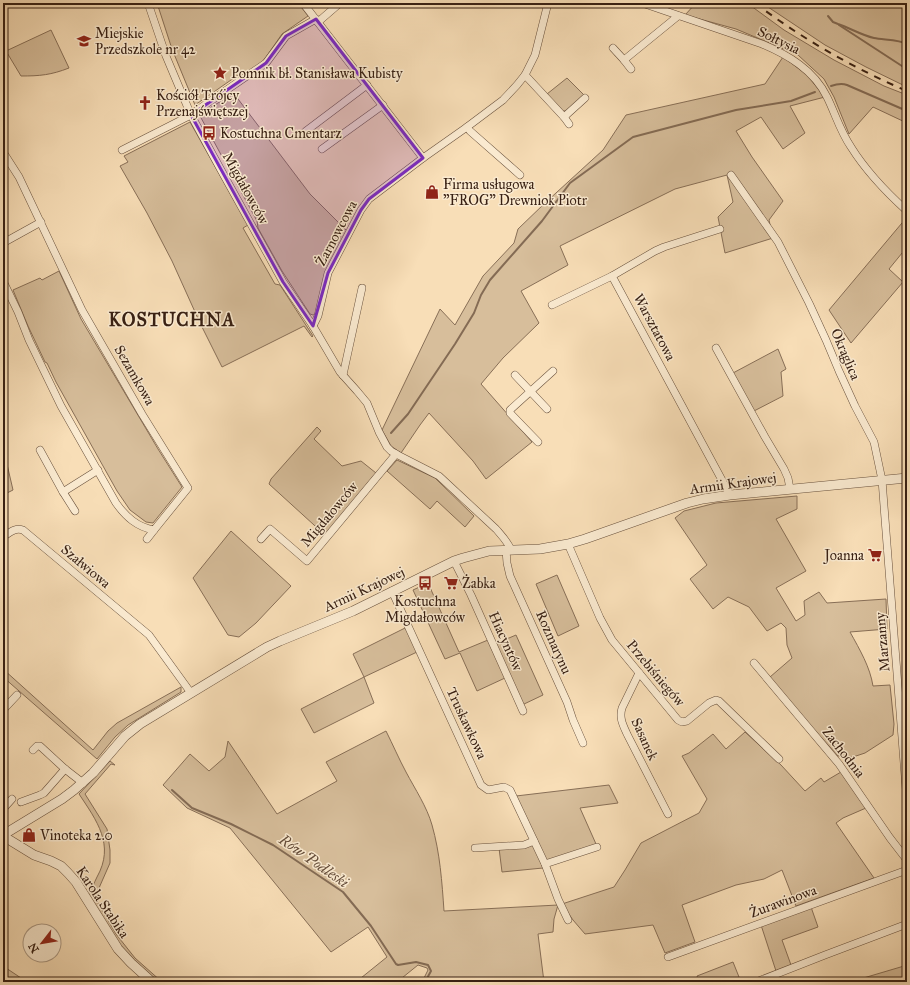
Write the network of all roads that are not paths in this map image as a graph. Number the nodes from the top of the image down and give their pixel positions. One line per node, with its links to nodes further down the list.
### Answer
1 (148, 3): 15 (street, Migdałowców)
2 (303, 3): 7 (street)
3 (340, 3): 7 (street)
4 (548, 3): 11 (street, Żarnowcowa)
5 (642, 3): 6 (street, Sołtysia)
6 (678, 16): 9 (street); 26 (street, Sołtysia)
7 (316, 20): 12 (street); 15 (street)
8 (613, 48): 9 (street)
9 (624, 60): 10 (street)
10 (631, 69)
11 (525, 75): 16 (street); 18 (street, Żarnowcowa)
12 (367, 85): 14 (street); 19 (street)
13 (585, 98): 16 (street)
14 (383, 105): 20 (street); 23 (street)
15 (191, 115): 21 (street); 34 (street, Migdałowców)
16 (564, 117): 17 (street)
17 (569, 124)
18 (467, 127): 23 (street, Żarnowcowa); 24 (street)
19 (306, 131)
20 (322, 149)
21 (122, 150)
22 (3, 152): 27 (street, Sezamkowa)
23 (423, 158): 34 (street, Żarnowcowa)
24 (520, 175)
25 (731, 175): 46 (street, Okrąglica)
26 (907, 211)
27 (41, 222): 29 (street); 51 (street, Sezamkowa)
28 (720, 229): 30 (street)
29 (3, 243)
30 (612, 276): 33 (street); 49 (street, Warsztatowa)
31 (3, 282): 44 (street)
32 (362, 288): 37 (street)
33 (552, 305)
34 (312, 326): 37 (street, Migdałowców)
35 (716, 348): 47 (street, Armii Krajowej)
36 (553, 371): 39 (street)
37 (343, 375): 43 (street, Migdałowców)
38 (515, 375): 39 (street)
39 (531, 391): 40 (street); 41 (street)
40 (547, 409)
41 (538, 442)
42 (40, 450): 48 (street)
43 (396, 454): 54 (street, Migdałowców); 56 (street, Migdałowców)
44 (98, 470): 48 (street); 51 (street)
45 (907, 478): 46 (street, Armii Krajowej)
46 (882, 480): 47 (street, Armii Krajowej); 72 (street, Marzanny)
47 (790, 489): 49 (street, Armii Krajowej)
48 (62, 492): 50 (street)
49 (730, 495): 55 (street, Armii Krajowej)
50 (76, 512)
51 (154, 530): 53 (street, Sezamkowa)
52 (3, 537): 61 (street, Szałwiowa)
53 (147, 539)
54 (260, 539)
55 (568, 544): 56 (street, Armii Krajowej); 60 (street, Przebiśniegów)
56 (509, 550): 57 (street, Armii Krajowej); 65 (street, Rozmarynu)
57 (454, 561): 58 (street, Armii Krajowej); 64 (street, Hiacyntów)
58 (392, 591): 61 (street, Armii Krajowej); 76 (street, Truskawkowa)
59 (754, 663): 79 (street, Zachodnia)
60 (639, 674): 67 (street, Przebiśniegów); 74 (street, Sasanek)
61 (191, 693): 69 (street, Armii Krajowej)
62 (17, 695): 63 (street)
63 (3, 710)
64 (523, 711)
65 (583, 743)
66 (33, 750): 68 (street)
67 (779, 759)
68 (65, 769): 69 (street); 71 (street)
69 (83, 783): 75 (street, Armii Krajowej)
70 (12, 799): 73 (street)
71 (21, 802)
72 (907, 802)
73 (3, 809)
74 (668, 814)
75 (3, 836): 85 (street, Karola Stabika)
76 (534, 841): 78 (street); 80 (street, Truskawkowa)
77 (597, 847): 80 (street)
78 (475, 848)
79 (907, 860)
80 (545, 864): 82 (street, Truskawkowa)
81 (907, 870): 84 (street, Żurawinowa)
82 (568, 920)
83 (907, 924): 86 (street)
84 (668, 957)
85 (152, 982)
86 (756, 982)

